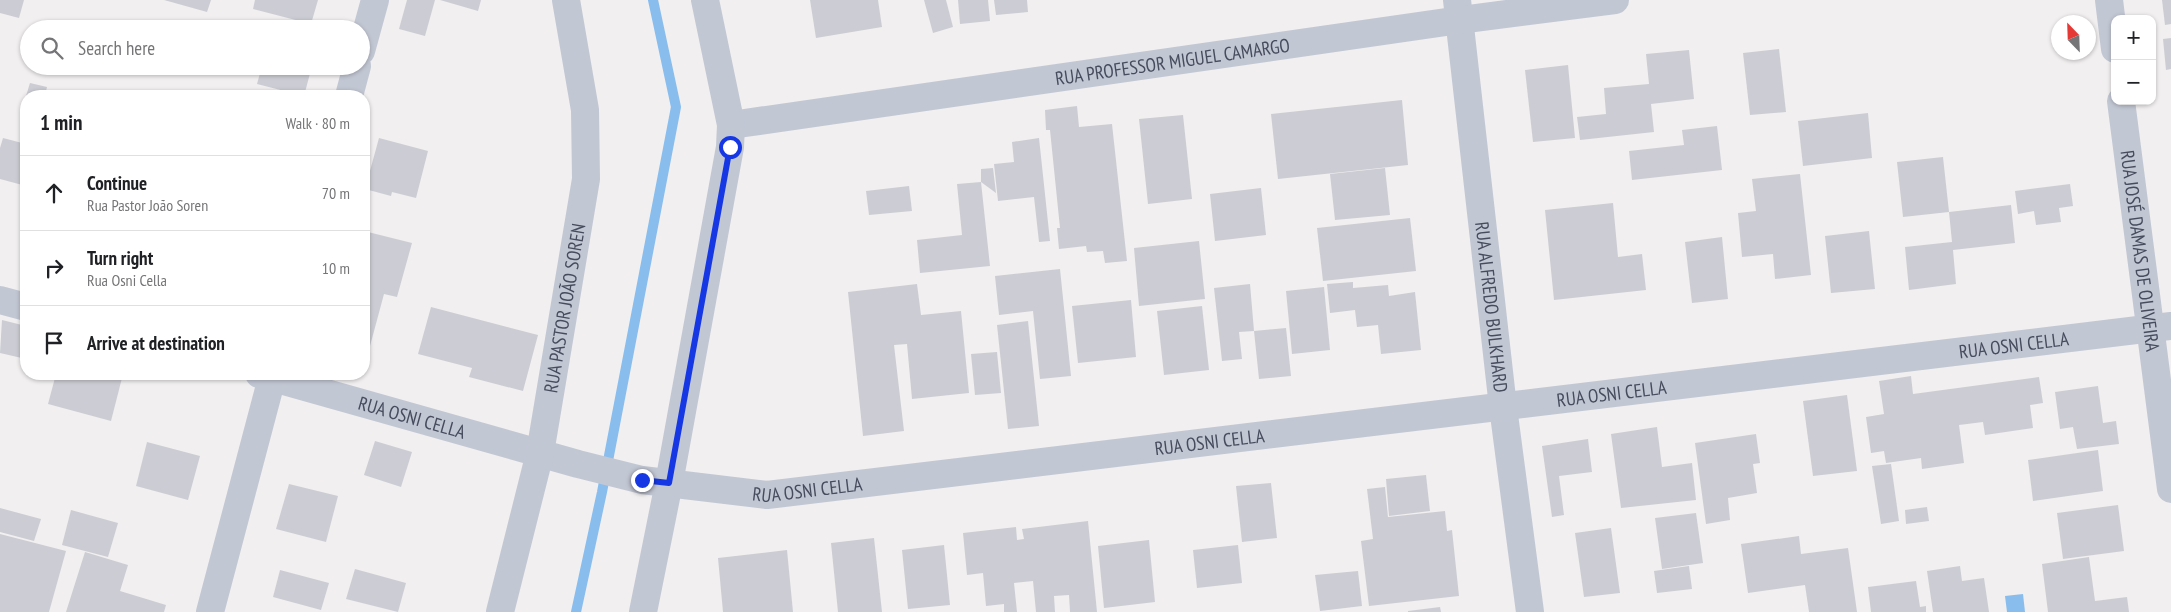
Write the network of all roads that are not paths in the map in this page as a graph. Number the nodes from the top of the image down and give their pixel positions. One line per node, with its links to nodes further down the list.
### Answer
1 (375, 0): 8 (street)
2 (566, 0): 19 (street, RUA PASTOR JOÃO SOREN)
3 (705, 0): 12 (street)
4 (1616, 0): 6 (street, RUA PROFESSOR MIGUEL CAMARGO)
5 (2109, 0): 7 (street)
6 (1459, 10): 12 (street, RUA PROFESSOR MIGUEL CAMARGO); 18 (street, RUA ALFREDO BULKHARD)
7 (2111, 16)
8 (370, 20)
9 (355, 75): 10 (street)
10 (351, 90)
11 (2122, 105): 15 (street, RUA JOSÉ DAMAS DE OLIVEIRA)
12 (731, 125): 20 (street)
13 (0, 300): 14 (street)
14 (20, 306)
15 (2160, 328): 18 (street, RUA OSNI CELLA); 21 (street, RUA JOSÉ DAMAS DE OLIVEIRA)
16 (267, 380): 22 (street)
17 (285, 380): 19 (street, RUA OSNI CELLA)
18 (1503, 407): 20 (street, RUA OSNI CELLA); 25 (street, RUA ALFREDO BULKHARD)
19 (540, 453): 20 (street, RUA OSNI CELLA); 23 (street, RUA PASTOR JOÃO SOREN)
20 (669, 483): 24 (street)
21 (2171, 489)
22 (210, 612)
23 (500, 612)
24 (643, 612)
25 (1530, 612)

